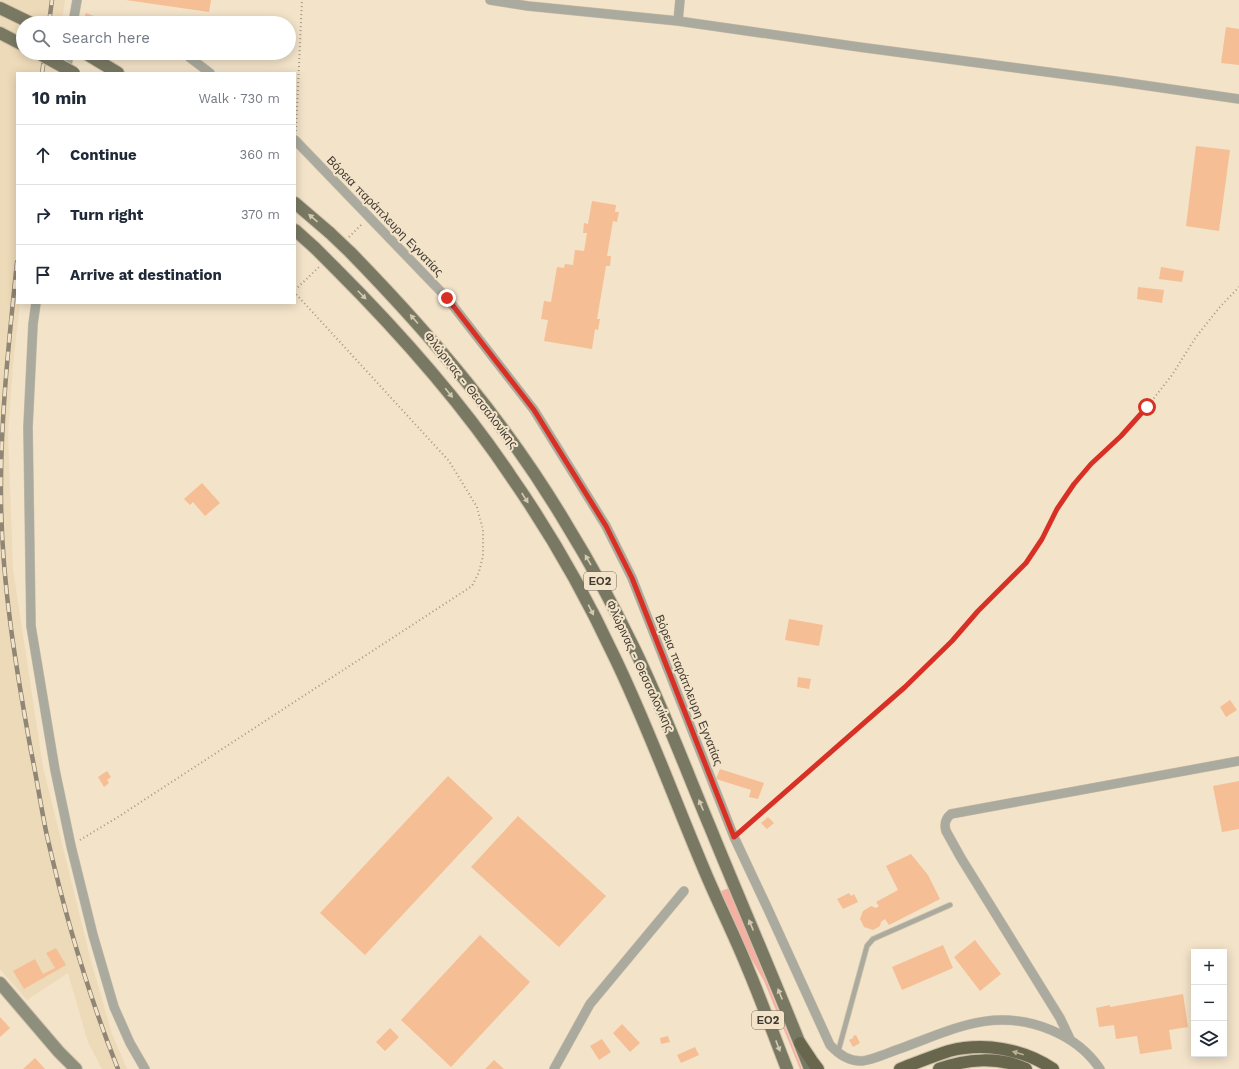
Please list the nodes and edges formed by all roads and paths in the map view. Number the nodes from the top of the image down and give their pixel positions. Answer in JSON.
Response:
{"nodes":[{"id":1,"x":77,"y":0,"type":"edge"},
{"id":2,"x":302,"y":0,"type":"edge"},
{"id":3,"x":490,"y":0,"type":"edge"},
{"id":4,"x":680,"y":0,"type":"edge"},
{"id":5,"x":0,"y":8,"type":"edge"},
{"id":6,"x":17,"y":16,"type":"edge"},
{"id":7,"x":74,"y":16,"type":"edge"},
{"id":8,"x":678,"y":21,"type":"junction"},
{"id":9,"x":0,"y":33,"type":"edge"},
{"id":10,"x":16,"y":41,"type":"edge"},
{"id":11,"x":51,"y":60,"type":"edge"},
{"id":12,"x":68,"y":60,"type":"edge"},
{"id":13,"x":97,"y":60,"type":"edge"},
{"id":14,"x":194,"y":60,"type":"edge"},
{"id":15,"x":66,"y":72,"type":"edge"},
{"id":16,"x":72,"y":72,"type":"edge"},
{"id":17,"x":116,"y":72,"type":"edge"},
{"id":18,"x":209,"y":72,"type":"edge"},
{"id":19,"x":1239,"y":99,"type":"edge"},
{"id":20,"x":296,"y":120,"type":"edge"},
{"id":21,"x":296,"y":141,"type":"edge"},
{"id":22,"x":296,"y":204,"type":"edge"},
{"id":23,"x":296,"y":231,"type":"edge"},
{"id":24,"x":1239,"y":287,"type":"edge"},
{"id":25,"x":296,"y":294,"type":"edge"},
{"id":26,"x":36,"y":304,"type":"edge"},
{"id":27,"x":1239,"y":761,"type":"edge"},
{"id":28,"x":734,"y":837,"type":"junction"},
{"id":29,"x":71,"y":846,"type":"junction"},
{"id":30,"x":684,"y":891,"type":"dead end"},
{"id":31,"x":950,"y":905,"type":"dead end"},
{"id":32,"x":0,"y":984,"type":"edge"},
{"id":33,"x":1070,"y":1039,"type":"junction"},
{"id":34,"x":800,"y":1043,"type":"junction"},
{"id":35,"x":837,"y":1053,"type":"junction"},
{"id":36,"x":76,"y":1069,"type":"edge"},
{"id":37,"x":145,"y":1069,"type":"edge"},
{"id":38,"x":554,"y":1069,"type":"edge"},
{"id":39,"x":787,"y":1069,"type":"edge"},
{"id":40,"x":810,"y":1069,"type":"edge"},
{"id":41,"x":818,"y":1069,"type":"edge"},
{"id":42,"x":900,"y":1069,"type":"edge"},
{"id":43,"x":939,"y":1069,"type":"edge"},
{"id":44,"x":1026,"y":1069,"type":"edge"},
{"id":45,"x":1053,"y":1069,"type":"edge"},
{"id":46,"x":1100,"y":1069,"type":"edge"}],
"edges":[{"from":1,"to":7,"type":"street"},
{"from":2,"to":20,"type":"path"},
{"from":3,"to":8,"type":"street"},
{"from":4,"to":8,"type":"street"},
{"from":5,"to":6,"type":"main road"},
{"from":8,"to":19,"type":"street"},
{"from":9,"to":10,"type":"main road"},
{"from":11,"to":16,"type":"main road","bridge":true},
{"from":12,"to":15,"type":"street"},
{"from":13,"to":17,"type":"main road"},
{"from":14,"to":18,"type":"street"},
{"from":21,"to":28,"type":"street","name":"Βόρεια παράπλευρη Εγνατίας"},
{"from":34,"to":22,"type":"main road","name":"Φλώρινας - Θεσσαλονίκης","number":"ΕΟ2","one_way":true,"bridge":true},
{"from":23,"to":39,"type":"main road","name":"Φλώρινας - Θεσσαλονίκης","number":"ΕΟ2","one_way":true,"bridge":true},
{"from":24,"to":28,"type":"path"},
{"from":25,"to":29,"type":"path"},
{"from":26,"to":29,"type":"street"},
{"from":27,"to":33,"type":"street"},
{"from":28,"to":35,"type":"street","name":"Βόρεια παράπλευρη Εγνατίας"},
{"from":29,"to":37,"type":"street"},
{"from":30,"to":38,"type":"street"},
{"from":31,"to":35,"type":"lane"},
{"from":32,"to":36,"type":"main road"},
{"from":33,"to":35,"type":"street"},
{"from":33,"to":46,"type":"street"},
{"from":34,"to":40,"type":"main road","name":"Φλώρινας - Θεσσαλονίκης","number":"ΕΟ2"},
{"from":34,"to":41,"type":"highway"},
{"from":45,"to":42,"type":"highway","one_way":true},
{"from":43,"to":44,"type":"highway"}]}
